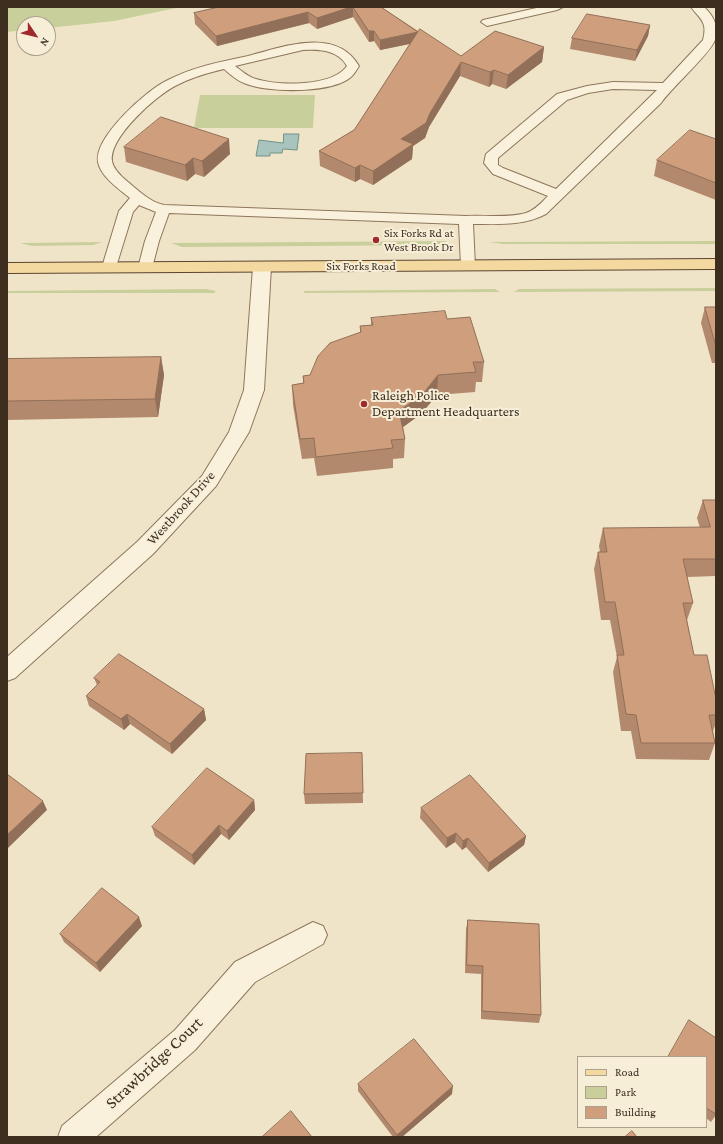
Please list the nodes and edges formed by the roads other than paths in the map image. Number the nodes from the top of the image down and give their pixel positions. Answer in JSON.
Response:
{"nodes":[{"id":1,"x":557,"y":7,"type":"edge"},
{"id":2,"x":697,"y":7,"type":"edge"},
{"id":3,"x":486,"y":22,"type":"dead end"},
{"id":4,"x":227,"y":65,"type":"junction"},
{"id":5,"x":666,"y":87,"type":"junction"},
{"id":6,"x":558,"y":195,"type":"junction"},
{"id":7,"x":138,"y":198,"type":"junction"},
{"id":8,"x":164,"y":210,"type":"junction"},
{"id":9,"x":466,"y":220,"type":"junction"},
{"id":10,"x":716,"y":264,"type":"edge"},
{"id":11,"x":468,"y":266,"type":"junction"},
{"id":12,"x":109,"y":267,"type":"junction"},
{"id":13,"x":262,"y":267,"type":"junction"},
{"id":14,"x":7,"y":268,"type":"edge"},
{"id":15,"x":145,"y":268,"type":"junction"},
{"id":16,"x":7,"y":671,"type":"edge"},
{"id":17,"x":313,"y":935,"type":"dead end"},
{"id":18,"x":73,"y":1137,"type":"edge"}],
"edges":[{"from":1,"to":3,"type":"lane"},
{"from":2,"to":5,"type":"lane"},
{"from":4,"to":4,"type":"lane"},
{"from":4,"to":7,"type":"lane"},
{"from":5,"to":6,"type":"lane"},
{"from":5,"to":6,"type":"lane"},
{"from":6,"to":9,"type":"lane"},
{"from":7,"to":8,"type":"lane"},
{"from":7,"to":12,"type":"lane"},
{"from":8,"to":9,"type":"lane"},
{"from":8,"to":15,"type":"lane"},
{"from":9,"to":11,"type":"lane"},
{"from":10,"to":11,"type":"main road","name":"Six Forks Road"},
{"from":11,"to":13,"type":"main road","name":"Six Forks Road"},
{"from":12,"to":14,"type":"main road","name":"Six Forks Road"},
{"from":12,"to":15,"type":"main road","name":"Six Forks Road"},
{"from":13,"to":15,"type":"main road","name":"Six Forks Road"},
{"from":13,"to":16,"type":"street","name":"Westbrook Drive"},
{"from":17,"to":18,"type":"street","name":"Strawbridge Court"}]}
